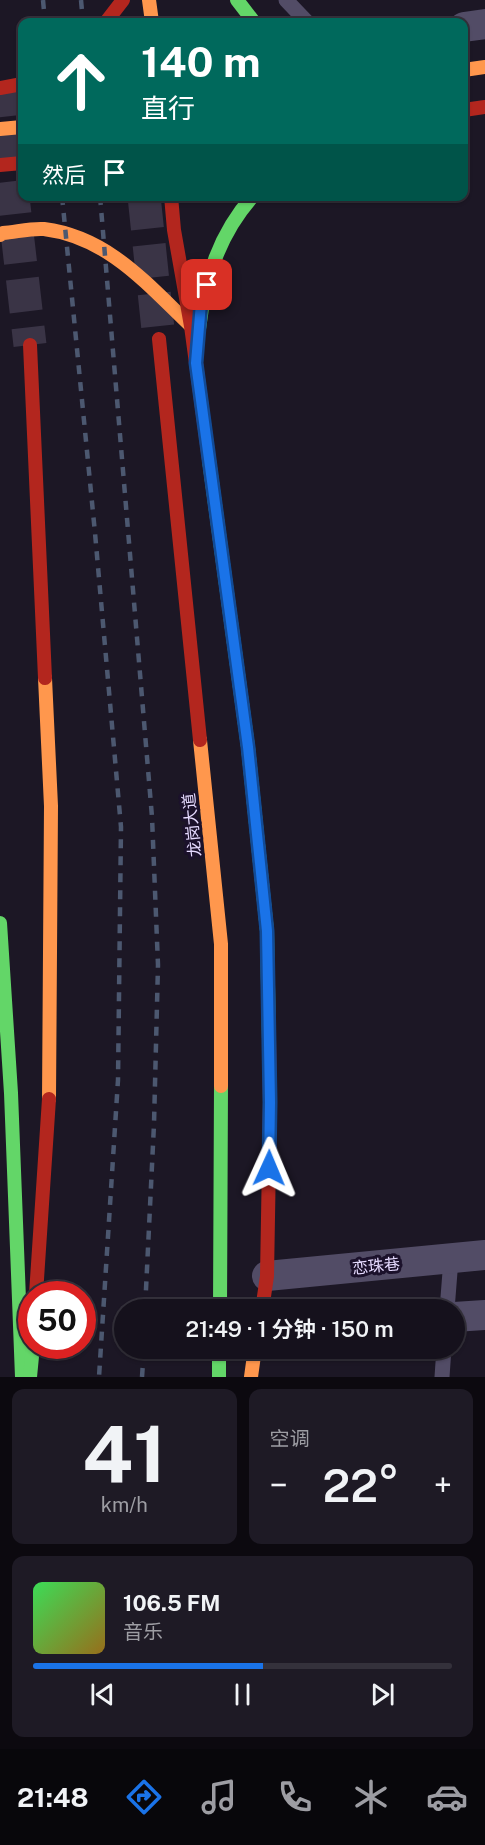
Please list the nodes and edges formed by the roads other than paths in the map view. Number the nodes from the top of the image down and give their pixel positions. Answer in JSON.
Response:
{"nodes":[{"id":1,"x":123,"y":0,"type":"edge"},
{"id":2,"x":149,"y":0,"type":"edge"},
{"id":3,"x":237,"y":0,"type":"edge"},
{"id":4,"x":286,"y":0,"type":"edge"},
{"id":5,"x":109,"y":18,"type":"edge"},
{"id":6,"x":151,"y":18,"type":"edge"},
{"id":7,"x":251,"y":18,"type":"edge"},
{"id":8,"x":303,"y":18,"type":"edge"},
{"id":9,"x":485,"y":24,"type":"edge"},
{"id":10,"x":468,"y":26,"type":"edge"},
{"id":11,"x":485,"y":67,"type":"edge"},
{"id":12,"x":468,"y":69,"type":"edge"},
{"id":13,"x":18,"y":85,"type":"edge"},
{"id":14,"x":0,"y":88,"type":"edge"},
{"id":15,"x":485,"y":107,"type":"edge"},
{"id":16,"x":468,"y":109,"type":"edge"},
{"id":17,"x":18,"y":127,"type":"edge"},
{"id":18,"x":0,"y":129,"type":"edge"},
{"id":19,"x":18,"y":163,"type":"edge"},
{"id":20,"x":0,"y":165,"type":"edge"},
{"id":21,"x":171,"y":201,"type":"edge"},
{"id":22,"x":248,"y":201,"type":"edge"},
{"id":23,"x":0,"y":235,"type":"edge"},
{"id":24,"x":191,"y":326,"type":"junction"},
{"id":25,"x":159,"y":339,"type":"tunnel mouth"},
{"id":26,"x":30,"y":345,"type":"tunnel mouth"},
{"id":27,"x":196,"y":363,"type":"junction"},
{"id":28,"x":0,"y":923,"type":"edge"},
{"id":29,"x":485,"y":1256,"type":"edge"},
{"id":30,"x":451,"y":1259,"type":"junction"},
{"id":31,"x":267,"y":1276,"type":"junction"},
{"id":32,"x":37,"y":1281,"type":"edge"},
{"id":33,"x":220,"y":1299,"type":"edge"},
{"id":34,"x":264,"y":1299,"type":"edge"},
{"id":35,"x":448,"y":1299,"type":"edge"},
{"id":36,"x":485,"y":1315,"type":"edge"},
{"id":37,"x":465,"y":1316,"type":"edge"},
{"id":38,"x":32,"y":1359,"type":"edge"},
{"id":39,"x":219,"y":1359,"type":"edge"},
{"id":40,"x":253,"y":1359,"type":"edge"},
{"id":41,"x":443,"y":1359,"type":"edge"},
{"id":42,"x":22,"y":1377,"type":"edge"},
{"id":43,"x":30,"y":1377,"type":"edge"},
{"id":44,"x":219,"y":1377,"type":"edge"},
{"id":45,"x":251,"y":1377,"type":"edge"},
{"id":46,"x":442,"y":1377,"type":"edge"}],
"edges":[{"from":1,"to":5,"type":"main road"},
{"from":2,"to":6,"type":"main road"},
{"from":3,"to":7,"type":"main road"},
{"from":4,"to":8,"type":"lane"},
{"from":9,"to":10,"type":"street"},
{"from":11,"to":12,"type":"main road"},
{"from":13,"to":14,"type":"main road"},
{"from":15,"to":16,"type":"main road"},
{"from":17,"to":18,"type":"main road"},
{"from":19,"to":20,"type":"main road"},
{"from":21,"to":24,"type":"main road"},
{"from":22,"to":27,"type":"main road"},
{"from":23,"to":24,"type":"main road"},
{"from":24,"to":27,"type":"main road"},
{"from":25,"to":33,"type":"main road","name":"龙岗大道"},
{"from":26,"to":32,"type":"main road"},
{"from":27,"to":31,"type":"main road"},
{"from":28,"to":42,"type":"main road"},
{"from":29,"to":30,"type":"street","name":"恋珠巷"},
{"from":30,"to":31,"type":"street","name":"恋珠巷"},
{"from":30,"to":35,"type":"lane"},
{"from":31,"to":34,"type":"main road"},
{"from":36,"to":37,"type":"street"},
{"from":38,"to":43,"type":"main road"},
{"from":39,"to":44,"type":"main road"},
{"from":40,"to":45,"type":"main road"},
{"from":41,"to":46,"type":"lane"}]}
